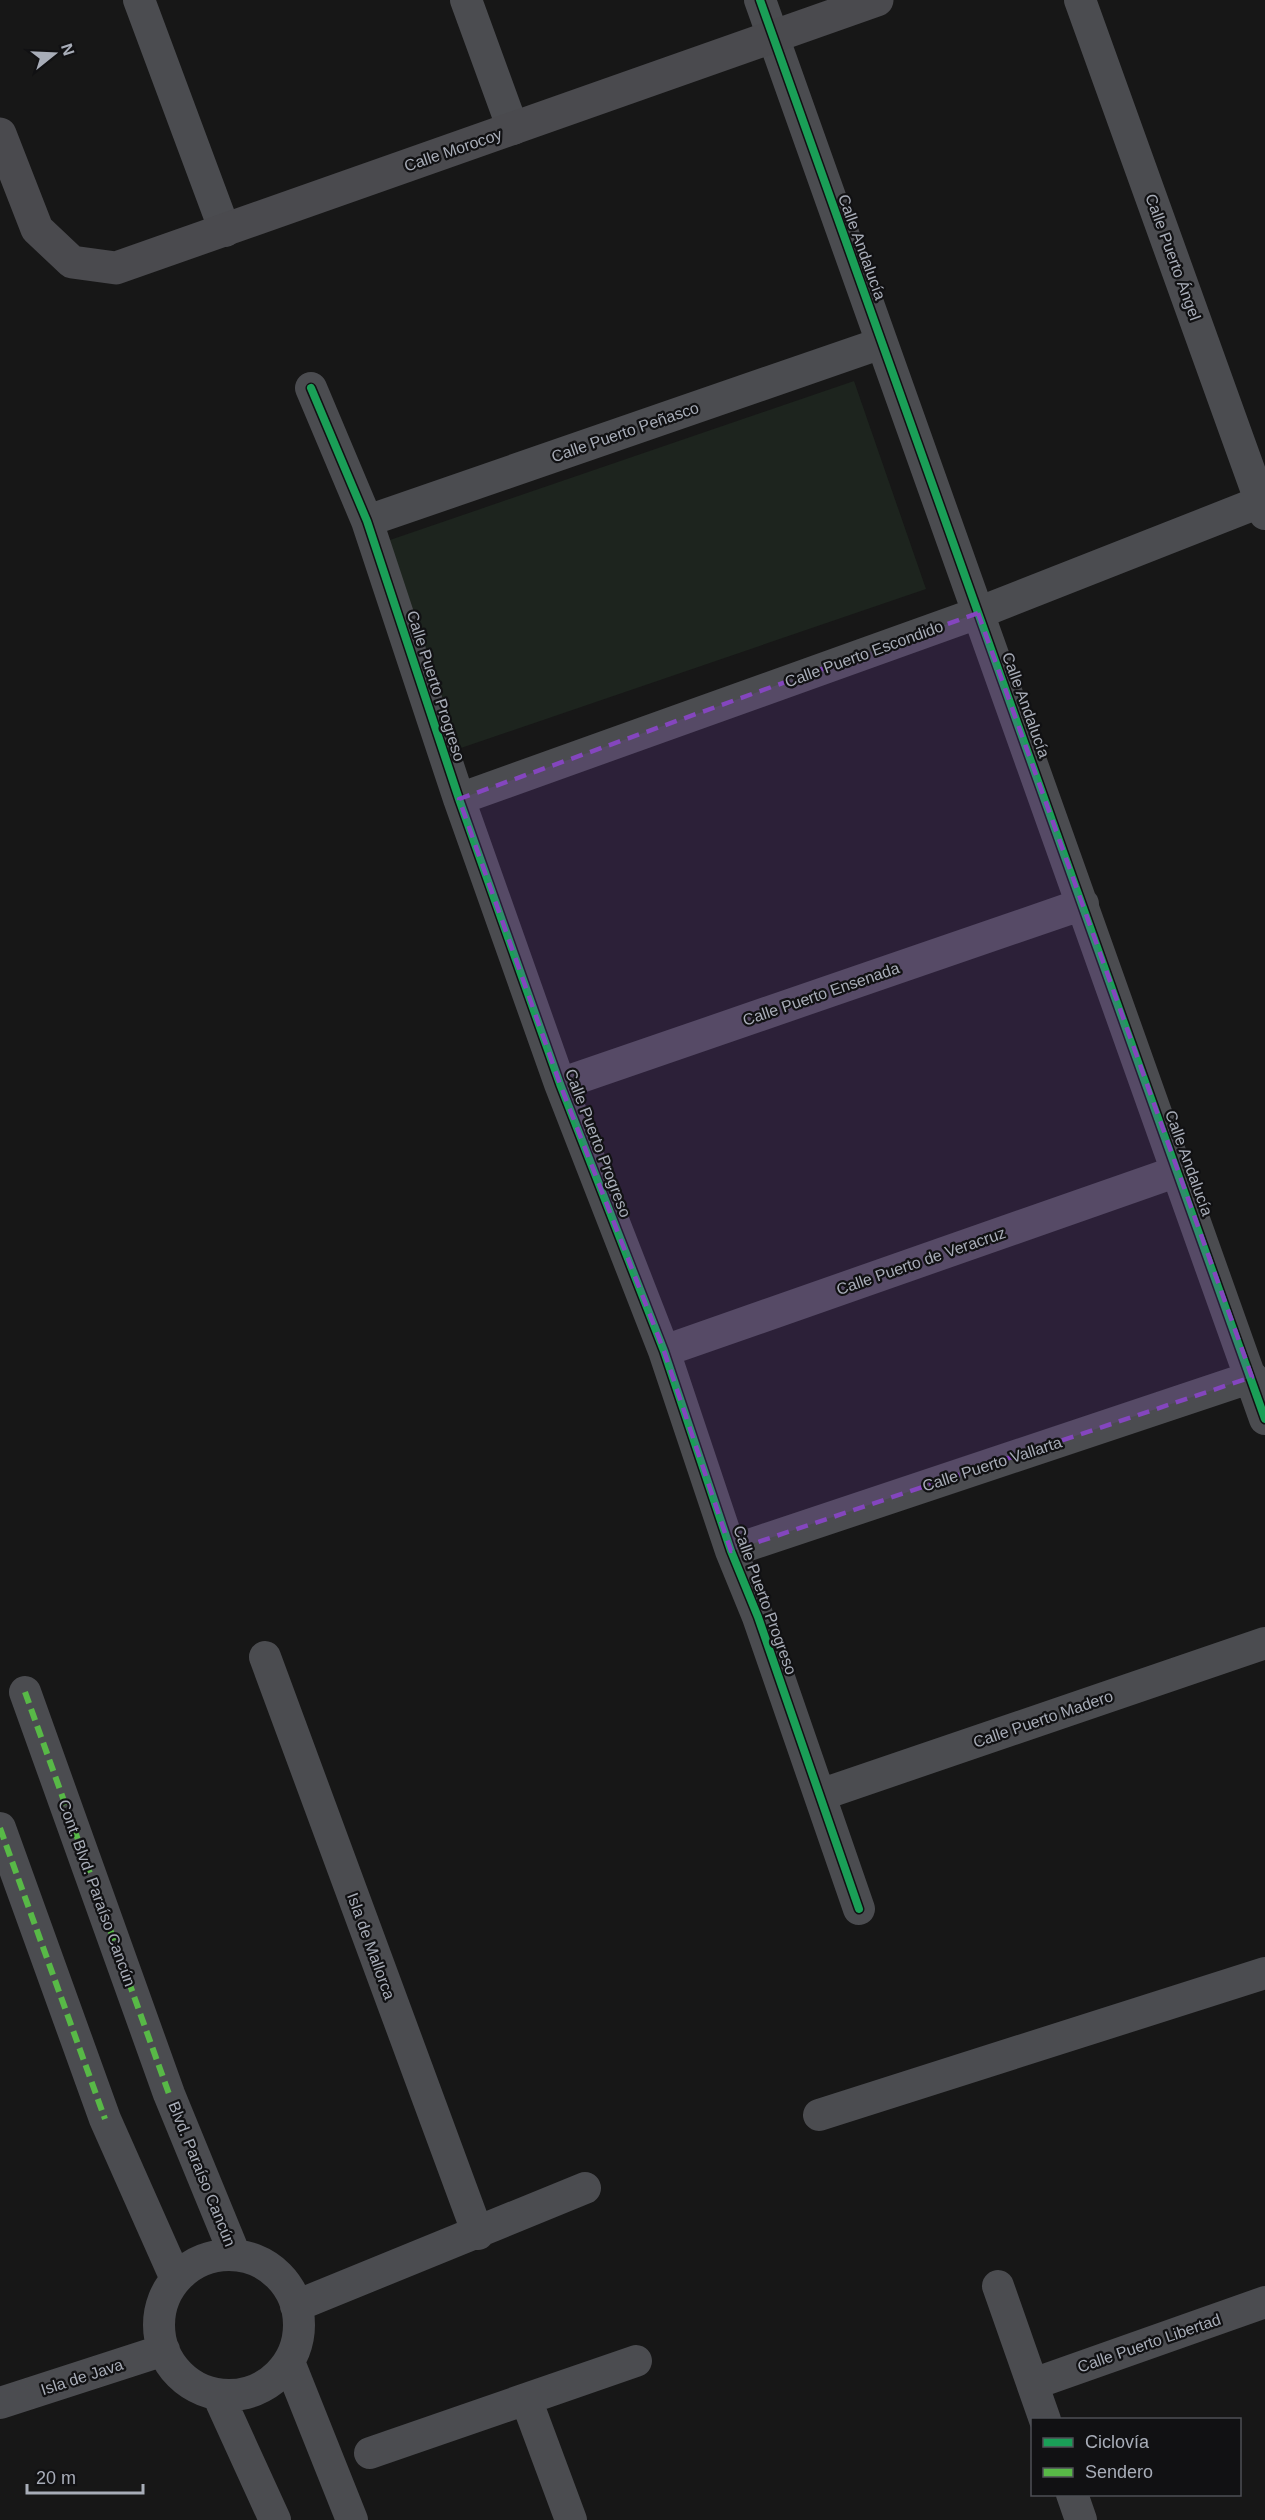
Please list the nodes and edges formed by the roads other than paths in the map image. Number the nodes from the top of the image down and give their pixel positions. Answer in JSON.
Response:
{"nodes":[{"id":1,"x":139,"y":0,"type":"edge"},
{"id":2,"x":466,"y":0,"type":"edge"},
{"id":3,"x":760,"y":0,"type":"edge"},
{"id":4,"x":877,"y":0,"type":"edge"},
{"id":5,"x":1080,"y":0,"type":"edge"},
{"id":6,"x":773,"y":37,"type":"junction"},
{"id":7,"x":513,"y":129,"type":"junction"},
{"id":8,"x":0,"y":134,"type":"edge"},
{"id":9,"x":225,"y":231,"type":"junction"},
{"id":10,"x":882,"y":344,"type":"junction"},
{"id":11,"x":310,"y":388,"type":"dead end"},
{"id":12,"x":1264,"y":505,"type":"edge"},
{"id":13,"x":367,"y":521,"type":"junction"},
{"id":14,"x":978,"y":613,"type":"junction"},
{"id":15,"x":459,"y":799,"type":"junction"},
{"id":16,"x":1083,"y":904,"type":"junction"},
{"id":17,"x":560,"y":1084,"type":"junction"},
{"id":18,"x":1178,"y":1171,"type":"junction"},
{"id":19,"x":664,"y":1351,"type":"junction"},
{"id":20,"x":1252,"y":1377,"type":"junction"},
{"id":21,"x":1265,"y":1419,"type":"edge"},
{"id":22,"x":732,"y":1551,"type":"junction"},
{"id":23,"x":1265,"y":1643,"type":"edge"},
{"id":24,"x":265,"y":1657,"type":"dead end"},
{"id":25,"x":25,"y":1692,"type":"dead end"},
{"id":26,"x":820,"y":1796,"type":"junction"},
{"id":27,"x":0,"y":1828,"type":"edge"},
{"id":28,"x":859,"y":1909,"type":"dead end"},
{"id":29,"x":1265,"y":1972,"type":"edge"},
{"id":30,"x":169,"y":2094,"type":"joint"},
{"id":31,"x":819,"y":2115,"type":"dead end"},
{"id":32,"x":585,"y":2188,"type":"dead end"},
{"id":33,"x":478,"y":2234,"type":"junction"},
{"id":34,"x":235,"y":2255,"type":"junction"},
{"id":35,"x":176,"y":2279,"type":"junction"},
{"id":36,"x":998,"y":2286,"type":"dead end"},
{"id":37,"x":1265,"y":2302,"type":"edge"},
{"id":38,"x":296,"y":2306,"type":"junction"},
{"id":39,"x":164,"y":2350,"type":"junction"},
{"id":40,"x":636,"y":2361,"type":"dead end"},
{"id":41,"x":289,"y":2362,"type":"junction"},
{"id":42,"x":1033,"y":2384,"type":"junction"},
{"id":43,"x":218,"y":2395,"type":"junction"},
{"id":44,"x":526,"y":2399,"type":"junction"},
{"id":45,"x":0,"y":2403,"type":"edge"},
{"id":46,"x":1044,"y":2418,"type":"edge"},
{"id":47,"x":370,"y":2453,"type":"dead end"},
{"id":48,"x":1073,"y":2496,"type":"edge"},
{"id":49,"x":275,"y":2520,"type":"edge"},
{"id":50,"x":352,"y":2520,"type":"edge"},
{"id":51,"x":571,"y":2520,"type":"edge"},
{"id":52,"x":1081,"y":2520,"type":"edge"}],
"edges":[{"from":1,"to":9,"type":"street"},
{"from":2,"to":7,"type":"street"},
{"from":3,"to":6,"type":"street","name":"Calle Andalucía"},
{"from":4,"to":6,"type":"main road","name":"Calle Morocoy"},
{"from":5,"to":12,"type":"street","name":"Calle Puerto Ángel"},
{"from":6,"to":7,"type":"main road","name":"Calle Morocoy"},
{"from":6,"to":10,"type":"street","name":"Calle Andalucía"},
{"from":7,"to":9,"type":"main road","name":"Calle Morocoy"},
{"from":8,"to":9,"type":"main road","name":"Calle Morocoy"},
{"from":10,"to":13,"type":"street","name":"Calle Puerto Peñasco"},
{"from":10,"to":14,"type":"street","name":"Calle Andalucía"},
{"from":11,"to":13,"type":"street","name":"Calle Puerto Progreso"},
{"from":12,"to":14,"type":"street","name":"Calle Puerto Escondido"},
{"from":13,"to":15,"type":"street","name":"Calle Puerto Progreso"},
{"from":14,"to":15,"type":"street","name":"Calle Puerto Escondido"},
{"from":14,"to":16,"type":"street","name":"Calle Andalucía"},
{"from":15,"to":17,"type":"street","name":"Calle Puerto Progreso"},
{"from":16,"to":17,"type":"street","name":"Calle Puerto Ensenada"},
{"from":16,"to":18,"type":"street","name":"Calle Andalucía"},
{"from":17,"to":19,"type":"street","name":"Calle Puerto Progreso"},
{"from":18,"to":19,"type":"street","name":"Calle Puerto de Veracruz"},
{"from":18,"to":20,"type":"street","name":"Calle Andalucía"},
{"from":19,"to":22,"type":"street","name":"Calle Puerto Progreso"},
{"from":20,"to":21,"type":"street","name":"Calle Andalucía"},
{"from":20,"to":22,"type":"street","name":"Calle Puerto Vallarta"},
{"from":22,"to":26,"type":"street","name":"Calle Puerto Progreso"},
{"from":23,"to":26,"type":"street","name":"Calle Puerto Madero"},
{"from":24,"to":33,"type":"street","name":"Isla de Mallorca"},
{"from":25,"to":30,"type":"street","name":"Cont. Blvd. Paraíso Cancún"},
{"from":26,"to":28,"type":"street","name":"Calle Puerto Progreso"},
{"from":27,"to":35,"type":"street"},
{"from":29,"to":31,"type":"street"},
{"from":30,"to":34,"type":"street","name":"Blvd. Paraíso Cancún"},
{"from":32,"to":33,"type":"street"},
{"from":33,"to":38,"type":"street"},
{"from":34,"to":35,"type":"street"},
{"from":34,"to":38,"type":"street"},
{"from":35,"to":39,"type":"street"},
{"from":36,"to":42,"type":"street"},
{"from":37,"to":42,"type":"street","name":"Calle Puerto Libertad"},
{"from":38,"to":41,"type":"street"},
{"from":39,"to":43,"type":"street"},
{"from":39,"to":45,"type":"street","name":"Isla de Java"},
{"from":40,"to":44,"type":"street"},
{"from":41,"to":43,"type":"street"},
{"from":41,"to":50,"type":"street"},
{"from":42,"to":46,"type":"street"},
{"from":43,"to":49,"type":"street"},
{"from":44,"to":47,"type":"street"},
{"from":44,"to":51,"type":"street"},
{"from":48,"to":52,"type":"street"}]}
